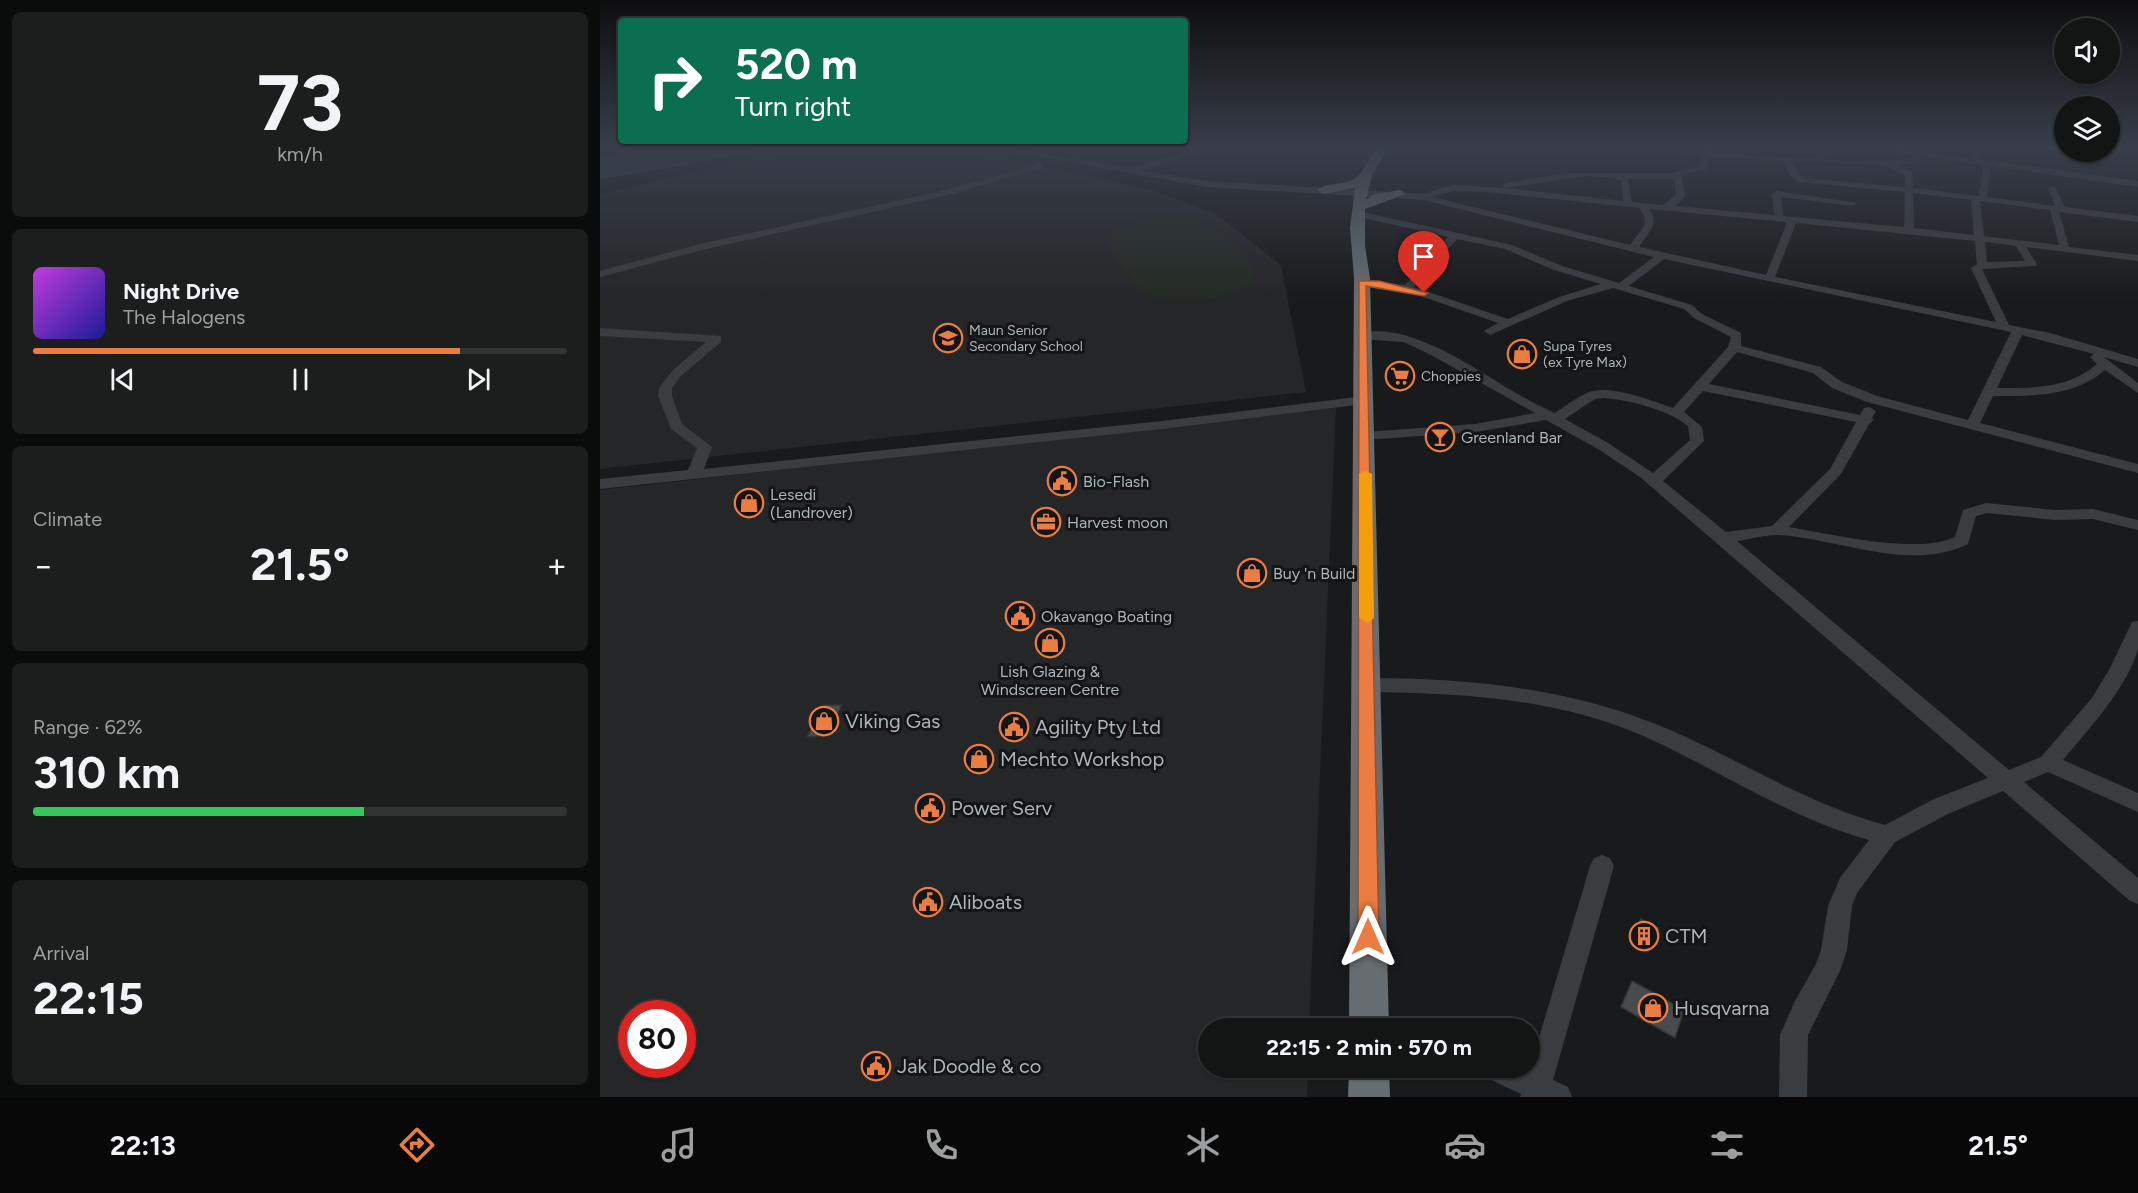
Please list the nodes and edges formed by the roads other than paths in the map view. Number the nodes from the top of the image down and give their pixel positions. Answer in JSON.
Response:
{"nodes":[{"id":1,"x":924,"y":198,"type":"edge"},
{"id":2,"x":1351,"y":198,"type":"edge"},
{"id":3,"x":1365,"y":198,"type":"edge"},
{"id":4,"x":1377,"y":198,"type":"edge"},
{"id":5,"x":1428,"y":198,"type":"edge"},
{"id":6,"x":1573,"y":198,"type":"edge"},
{"id":7,"x":1627,"y":198,"type":"edge"},
{"id":8,"x":1679,"y":198,"type":"edge"},
{"id":9,"x":1776,"y":198,"type":"edge"},
{"id":10,"x":1812,"y":198,"type":"edge"},
{"id":11,"x":1854,"y":198,"type":"edge"},
{"id":12,"x":1911,"y":198,"type":"edge"},
{"id":13,"x":1973,"y":198,"type":"edge"},
{"id":14,"x":2055,"y":198,"type":"edge"},
{"id":15,"x":1979,"y":199,"type":"junction"},
{"id":16,"x":1853,"y":203,"type":"junction"},
{"id":17,"x":1628,"y":204,"type":"junction"},
{"id":18,"x":1364,"y":205,"type":"junction"},
{"id":19,"x":1641,"y":205,"type":"junction"},
{"id":20,"x":1662,"y":208,"type":"junction"},
{"id":21,"x":2058,"y":209,"type":"junction"},
{"id":22,"x":1779,"y":220,"type":"junction"},
{"id":23,"x":1791,"y":221,"type":"junction"},
{"id":24,"x":2137,"y":221,"type":"edge"},
{"id":25,"x":1844,"y":224,"type":"junction"},
{"id":26,"x":1909,"y":230,"type":"junction"},
{"id":27,"x":1456,"y":234,"type":"junction"},
{"id":28,"x":1979,"y":238,"type":"junction"},
{"id":29,"x":2020,"y":245,"type":"junction"},
{"id":30,"x":1632,"y":249,"type":"junction"},
{"id":31,"x":2066,"y":250,"type":"junction"},
{"id":32,"x":1661,"y":256,"type":"junction"},
{"id":33,"x":2138,"y":258,"type":"edge"},
{"id":34,"x":1982,"y":265,"type":"junction"},
{"id":35,"x":600,"y":274,"type":"edge"},
{"id":36,"x":1769,"y":280,"type":"junction"},
{"id":37,"x":1362,"y":281,"type":"junction"},
{"id":38,"x":1618,"y":285,"type":"junction"},
{"id":39,"x":1407,"y":289,"type":"junction"},
{"id":40,"x":1508,"y":323,"type":"junction"},
{"id":41,"x":2012,"y":329,"type":"junction"},
{"id":42,"x":1490,"y":331,"type":"dead end"},
{"id":43,"x":600,"y":332,"type":"edge"},
{"id":44,"x":1364,"y":336,"type":"junction"},
{"id":45,"x":2084,"y":347,"type":"junction"},
{"id":46,"x":1734,"y":348,"type":"junction"},
{"id":47,"x":2138,"y":363,"type":"edge"},
{"id":48,"x":2104,"y":364,"type":"junction"},
{"id":49,"x":1700,"y":386,"type":"junction"},
{"id":50,"x":2138,"y":389,"type":"edge"},
{"id":51,"x":1987,"y":392,"type":"junction"},
{"id":52,"x":1872,"y":399,"type":"junction"},
{"id":53,"x":1365,"y":400,"type":"junction"},
{"id":54,"x":1676,"y":413,"type":"junction"},
{"id":55,"x":1552,"y":417,"type":"junction"},
{"id":56,"x":1867,"y":420,"type":"junction"},
{"id":57,"x":1972,"y":426,"type":"junction"},
{"id":58,"x":1365,"y":436,"type":"junction"},
{"id":59,"x":2138,"y":469,"type":"edge"},
{"id":60,"x":694,"y":475,"type":"junction"},
{"id":61,"x":1654,"y":481,"type":"junction"},
{"id":62,"x":600,"y":484,"type":"edge"},
{"id":63,"x":2138,"y":525,"type":"edge"},
{"id":64,"x":1777,"y":530,"type":"junction"},
{"id":65,"x":1723,"y":538,"type":"junction"},
{"id":66,"x":2138,"y":627,"type":"edge"},
{"id":67,"x":1367,"y":685,"type":"junction"},
{"id":68,"x":2048,"y":763,"type":"junction"},
{"id":69,"x":2006,"y":781,"type":"junction"},
{"id":70,"x":2138,"y":803,"type":"edge"},
{"id":71,"x":1887,"y":835,"type":"junction"},
{"id":72,"x":1602,"y":866,"type":"dead end"},
{"id":73,"x":2138,"y":893,"type":"edge"},
{"id":74,"x":1369,"y":1018,"type":"edge"},
{"id":75,"x":1369,"y":1078,"type":"edge"},
{"id":76,"x":1515,"y":1078,"type":"edge"},
{"id":77,"x":1543,"y":1094,"type":"edge"},
{"id":78,"x":1369,"y":1097,"type":"edge"},
{"id":79,"x":1793,"y":1097,"type":"edge"}],
"edges":[{"from":1,"to":35,"type":"street"},
{"from":2,"to":18,"type":"highway"},
{"from":3,"to":18,"type":"highway"},
{"from":4,"to":18,"type":"highway"},
{"from":5,"to":30,"type":"street"},
{"from":6,"to":17,"type":"street"},
{"from":7,"to":17,"type":"street"},
{"from":8,"to":20,"type":"street"},
{"from":9,"to":22,"type":"street"},
{"from":10,"to":16,"type":"street"},
{"from":11,"to":16,"type":"street"},
{"from":12,"to":26,"type":"street"},
{"from":13,"to":15,"type":"street"},
{"from":14,"to":21,"type":"street"},
{"from":15,"to":21,"type":"street"},
{"from":15,"to":28,"type":"street"},
{"from":16,"to":25,"type":"street"},
{"from":17,"to":19,"type":"street"},
{"from":18,"to":27,"type":"street"},
{"from":18,"to":37,"type":"highway"},
{"from":18,"to":37,"type":"highway"},
{"from":19,"to":20,"type":"street"},
{"from":19,"to":30,"type":"street"},
{"from":20,"to":22,"type":"street"},
{"from":21,"to":24,"type":"street"},
{"from":21,"to":31,"type":"street"},
{"from":22,"to":23,"type":"street"},
{"from":23,"to":25,"type":"street"},
{"from":23,"to":36,"type":"street"},
{"from":25,"to":26,"type":"street"},
{"from":26,"to":28,"type":"street"},
{"from":27,"to":38,"type":"street"},
{"from":27,"to":39,"type":"street"},
{"from":28,"to":29,"type":"street"},
{"from":28,"to":34,"type":"street"},
{"from":29,"to":31,"type":"street"},
{"from":29,"to":34,"type":"street"},
{"from":30,"to":32,"type":"street"},
{"from":31,"to":33,"type":"street"},
{"from":32,"to":36,"type":"street"},
{"from":32,"to":38,"type":"street"},
{"from":34,"to":41,"type":"street"},
{"from":36,"to":41,"type":"street"},
{"from":37,"to":39,"type":"street"},
{"from":37,"to":44,"type":"highway"},
{"from":38,"to":40,"type":"street"},
{"from":38,"to":46,"type":"street"},
{"from":39,"to":40,"type":"street"},
{"from":40,"to":42,"type":"street"},
{"from":41,"to":45,"type":"street"},
{"from":41,"to":51,"type":"street"},
{"from":43,"to":60,"type":"street"},
{"from":44,"to":53,"type":"highway"},
{"from":44,"to":55,"type":"street"},
{"from":45,"to":47,"type":"street"},
{"from":45,"to":48,"type":"street"},
{"from":46,"to":49,"type":"street"},
{"from":46,"to":52,"type":"street"},
{"from":48,"to":50,"type":"street"},
{"from":48,"to":51,"type":"street"},
{"from":49,"to":54,"type":"street"},
{"from":49,"to":56,"type":"street"},
{"from":51,"to":57,"type":"street"},
{"from":52,"to":56,"type":"street"},
{"from":52,"to":57,"type":"street"},
{"from":53,"to":58,"type":"highway"},
{"from":53,"to":60,"type":"street"},
{"from":54,"to":55,"type":"street"},
{"from":54,"to":61,"type":"street"},
{"from":55,"to":58,"type":"street"},
{"from":55,"to":61,"type":"street"},
{"from":56,"to":64,"type":"street"},
{"from":57,"to":59,"type":"street"},
{"from":58,"to":67,"type":"highway"},
{"from":60,"to":62,"type":"street"},
{"from":61,"to":65,"type":"street"},
{"from":63,"to":64,"type":"street"},
{"from":64,"to":65,"type":"street"},
{"from":65,"to":69,"type":"street"},
{"from":66,"to":68,"type":"street"},
{"from":67,"to":71,"type":"street"},
{"from":67,"to":74,"type":"highway"},
{"from":68,"to":69,"type":"street"},
{"from":68,"to":70,"type":"street"},
{"from":69,"to":71,"type":"street"},
{"from":69,"to":73,"type":"street"},
{"from":71,"to":79,"type":"street"},
{"from":72,"to":77,"type":"street"},
{"from":75,"to":78,"type":"highway"},
{"from":76,"to":77,"type":"street"}]}
